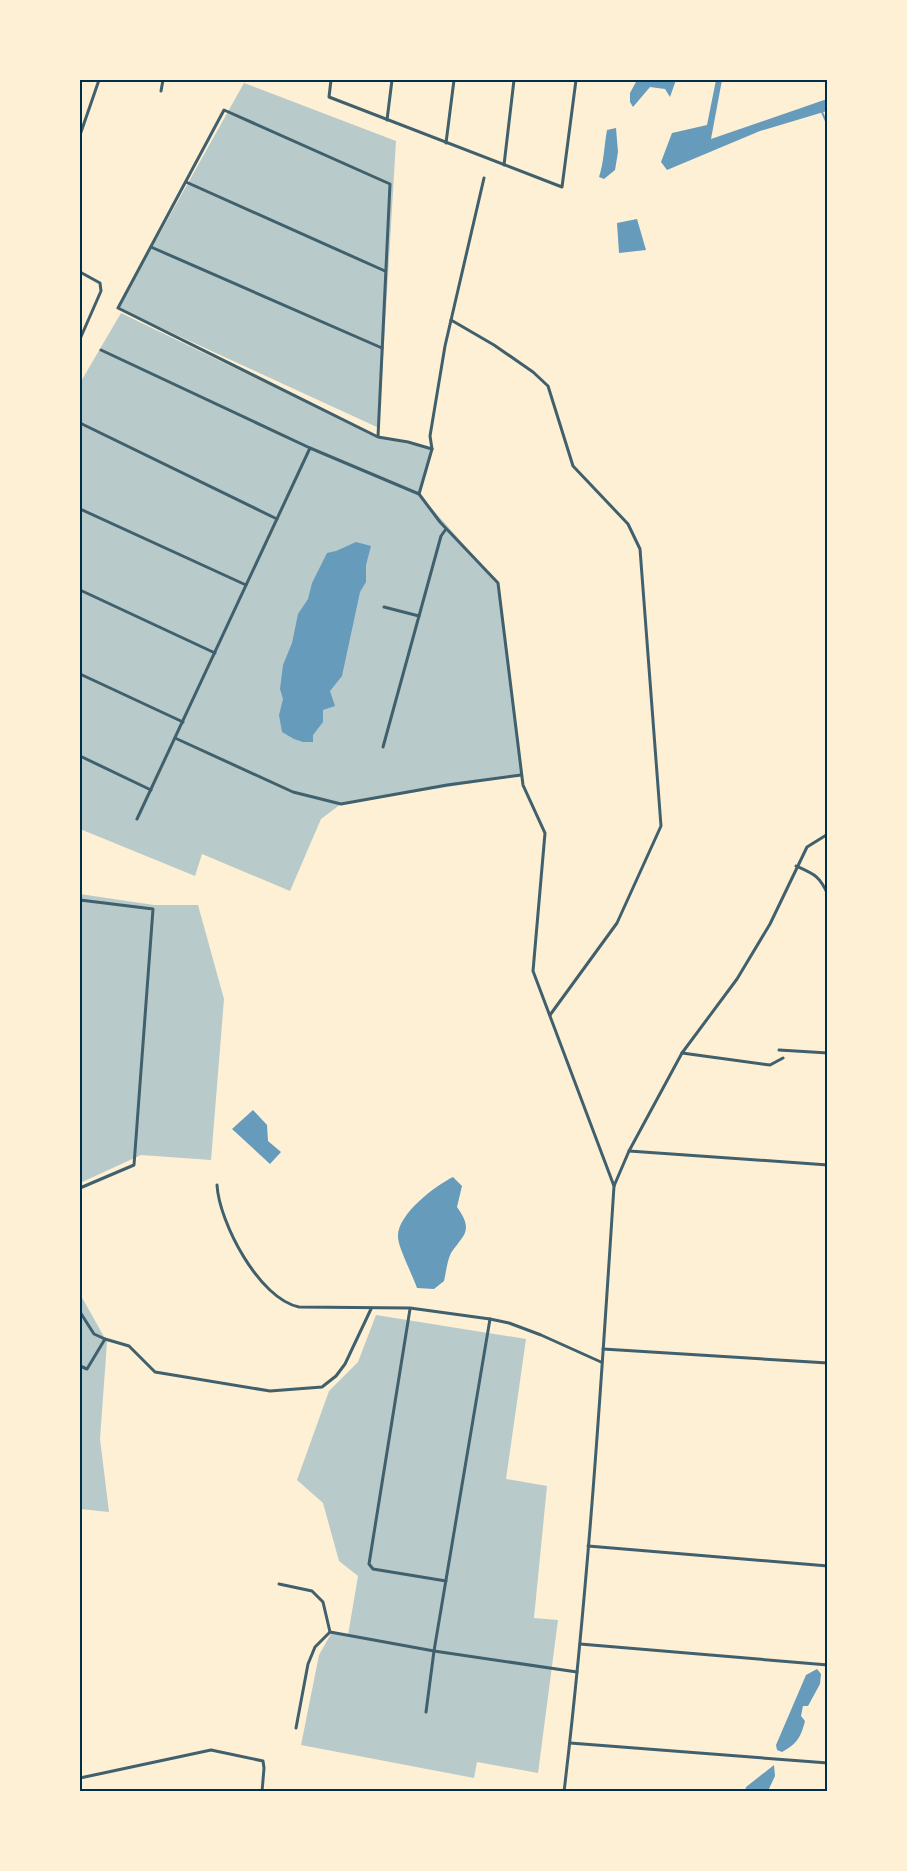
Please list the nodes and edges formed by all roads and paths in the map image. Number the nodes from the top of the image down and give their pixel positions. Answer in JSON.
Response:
{"nodes":[{"id":1,"x":99,"y":80,"type":"edge"},
{"id":2,"x":163,"y":80,"type":"edge"},
{"id":3,"x":331,"y":80,"type":"edge"},
{"id":4,"x":392,"y":80,"type":"edge"},
{"id":5,"x":454,"y":80,"type":"edge"},
{"id":6,"x":514,"y":80,"type":"edge"},
{"id":7,"x":576,"y":80,"type":"edge"},
{"id":8,"x":161,"y":91,"type":"dead end"},
{"id":9,"x":387,"y":120,"type":"junction"},
{"id":10,"x":80,"y":135,"type":"edge"},
{"id":11,"x":446,"y":142,"type":"junction"},
{"id":12,"x":504,"y":165,"type":"junction"},
{"id":13,"x":484,"y":178,"type":"dead end"},
{"id":14,"x":186,"y":182,"type":"junction"},
{"id":15,"x":151,"y":247,"type":"junction"},
{"id":16,"x":385,"y":271,"type":"junction"},
{"id":17,"x":80,"y":272,"type":"edge"},
{"id":18,"x":451,"y":320,"type":"junction"},
{"id":19,"x":80,"y":339,"type":"edge"},
{"id":20,"x":382,"y":348,"type":"junction"},
{"id":21,"x":101,"y":350,"type":"dead end"},
{"id":22,"x":80,"y":423,"type":"edge"},
{"id":23,"x":378,"y":437,"type":"junction"},
{"id":24,"x":310,"y":448,"type":"junction"},
{"id":25,"x":432,"y":449,"type":"junction"},
{"id":26,"x":419,"y":494,"type":"junction"},
{"id":27,"x":80,"y":509,"type":"edge"},
{"id":28,"x":277,"y":519,"type":"junction"},
{"id":29,"x":446,"y":529,"type":"junction"},
{"id":30,"x":246,"y":585,"type":"junction"},
{"id":31,"x":80,"y":590,"type":"edge"},
{"id":32,"x":384,"y":607,"type":"dead end"},
{"id":33,"x":418,"y":616,"type":"junction"},
{"id":34,"x":215,"y":653,"type":"junction"},
{"id":35,"x":80,"y":674,"type":"edge"},
{"id":36,"x":183,"y":722,"type":"junction"},
{"id":37,"x":176,"y":738,"type":"junction"},
{"id":38,"x":383,"y":747,"type":"dead end"},
{"id":39,"x":80,"y":756,"type":"edge"},
{"id":40,"x":522,"y":775,"type":"junction"},
{"id":41,"x":151,"y":790,"type":"junction"},
{"id":42,"x":137,"y":819,"type":"dead end"},
{"id":43,"x":828,"y":834,"type":"edge"},
{"id":44,"x":796,"y":866,"type":"junction"},
{"id":45,"x":828,"y":895,"type":"edge"},
{"id":46,"x":80,"y":900,"type":"edge"},
{"id":47,"x":550,"y":1015,"type":"junction"},
{"id":48,"x":779,"y":1050,"type":"dead end"},
{"id":49,"x":682,"y":1053,"type":"junction"},
{"id":50,"x":828,"y":1053,"type":"edge"},
{"id":51,"x":783,"y":1058,"type":"dead end"},
{"id":52,"x":629,"y":1151,"type":"junction"},
{"id":53,"x":828,"y":1165,"type":"edge"},
{"id":54,"x":217,"y":1185,"type":"dead end"},
{"id":55,"x":614,"y":1186,"type":"junction"},
{"id":56,"x":80,"y":1188,"type":"edge"},
{"id":57,"x":828,"y":1250,"type":"edge"},
{"id":58,"x":828,"y":1257,"type":"edge"},
{"id":59,"x":410,"y":1308,"type":"junction"},
{"id":60,"x":371,"y":1309,"type":"junction"},
{"id":61,"x":80,"y":1312,"type":"edge"},
{"id":62,"x":490,"y":1319,"type":"junction"},
{"id":63,"x":105,"y":1339,"type":"junction"},
{"id":64,"x":603,"y":1348,"type":"junction"},
{"id":65,"x":602,"y":1363,"type":"junction"},
{"id":66,"x":828,"y":1363,"type":"edge"},
{"id":67,"x":80,"y":1366,"type":"edge"},
{"id":68,"x":588,"y":1546,"type":"junction"},
{"id":69,"x":828,"y":1566,"type":"edge"},
{"id":70,"x":446,"y":1581,"type":"junction"},
{"id":71,"x":279,"y":1584,"type":"dead end"},
{"id":72,"x":330,"y":1632,"type":"junction"},
{"id":73,"x":580,"y":1644,"type":"junction"},
{"id":74,"x":434,"y":1651,"type":"junction"},
{"id":75,"x":828,"y":1665,"type":"edge"},
{"id":76,"x":578,"y":1672,"type":"junction"},
{"id":77,"x":426,"y":1712,"type":"dead end"},
{"id":78,"x":296,"y":1728,"type":"dead end"},
{"id":79,"x":570,"y":1743,"type":"junction"},
{"id":80,"x":828,"y":1763,"type":"edge"},
{"id":81,"x":80,"y":1778,"type":"edge"},
{"id":82,"x":262,"y":1791,"type":"edge"},
{"id":83,"x":564,"y":1791,"type":"edge"}],
"edges":[{"from":1,"to":10,"type":"street"},
{"from":2,"to":8,"type":"street"},
{"from":3,"to":9,"type":"street"},
{"from":4,"to":9,"type":"street"},
{"from":5,"to":11,"type":"street"},
{"from":6,"to":12,"type":"street"},
{"from":7,"to":12,"type":"street"},
{"from":9,"to":11,"type":"street"},
{"from":11,"to":12,"type":"street"},
{"from":13,"to":18,"type":"street"},
{"from":14,"to":15,"type":"street"},
{"from":14,"to":16,"type":"street"},
{"from":14,"to":16,"type":"street"},
{"from":15,"to":20,"type":"street"},
{"from":15,"to":23,"type":"street"},
{"from":16,"to":20,"type":"street"},
{"from":17,"to":19,"type":"street"},
{"from":18,"to":25,"type":"street"},
{"from":18,"to":47,"type":"street"},
{"from":20,"to":23,"type":"street"},
{"from":21,"to":24,"type":"street"},
{"from":22,"to":28,"type":"street"},
{"from":23,"to":25,"type":"street"},
{"from":24,"to":26,"type":"street"},
{"from":24,"to":28,"type":"street"},
{"from":25,"to":26,"type":"street"},
{"from":26,"to":29,"type":"street"},
{"from":27,"to":30,"type":"street"},
{"from":28,"to":30,"type":"street"},
{"from":29,"to":33,"type":"street"},
{"from":29,"to":40,"type":"street"},
{"from":30,"to":34,"type":"street"},
{"from":31,"to":34,"type":"street"},
{"from":32,"to":33,"type":"street"},
{"from":33,"to":38,"type":"street"},
{"from":34,"to":36,"type":"street"},
{"from":35,"to":36,"type":"street"},
{"from":36,"to":37,"type":"street"},
{"from":37,"to":40,"type":"street"},
{"from":37,"to":41,"type":"street"},
{"from":39,"to":41,"type":"street"},
{"from":40,"to":47,"type":"street"},
{"from":41,"to":42,"type":"street"},
{"from":43,"to":44,"type":"street"},
{"from":44,"to":45,"type":"street"},
{"from":44,"to":49,"type":"street"},
{"from":46,"to":56,"type":"street"},
{"from":47,"to":55,"type":"street"},
{"from":48,"to":50,"type":"street"},
{"from":49,"to":51,"type":"street"},
{"from":49,"to":52,"type":"street"},
{"from":52,"to":53,"type":"street"},
{"from":52,"to":55,"type":"street"},
{"from":54,"to":60,"type":"street"},
{"from":55,"to":64,"type":"street"},
{"from":57,"to":58,"type":"street"},
{"from":59,"to":60,"type":"street"},
{"from":59,"to":62,"type":"street"},
{"from":59,"to":70,"type":"street"},
{"from":60,"to":63,"type":"street"},
{"from":61,"to":63,"type":"street"},
{"from":62,"to":65,"type":"street"},
{"from":62,"to":70,"type":"street"},
{"from":63,"to":67,"type":"street"},
{"from":64,"to":65,"type":"street"},
{"from":64,"to":66,"type":"street"},
{"from":65,"to":68,"type":"street"},
{"from":68,"to":69,"type":"street"},
{"from":68,"to":73,"type":"street"},
{"from":70,"to":74,"type":"street"},
{"from":71,"to":72,"type":"street"},
{"from":72,"to":74,"type":"street"},
{"from":72,"to":78,"type":"street"},
{"from":73,"to":75,"type":"street"},
{"from":73,"to":76,"type":"street"},
{"from":74,"to":76,"type":"street"},
{"from":74,"to":77,"type":"street"},
{"from":76,"to":79,"type":"street"},
{"from":79,"to":80,"type":"street"},
{"from":79,"to":83,"type":"street"},
{"from":81,"to":82,"type":"street"}]}
